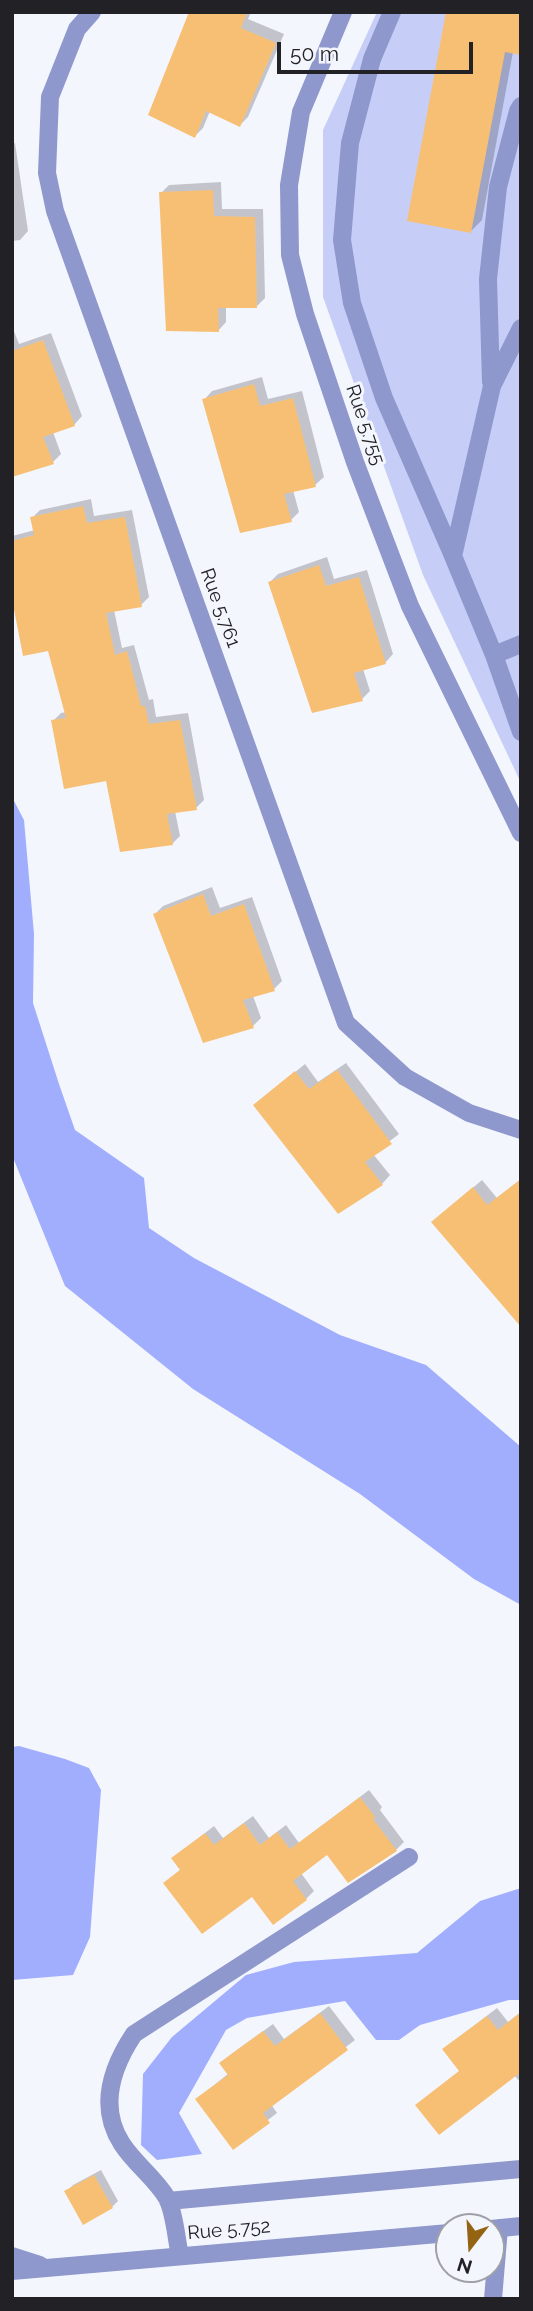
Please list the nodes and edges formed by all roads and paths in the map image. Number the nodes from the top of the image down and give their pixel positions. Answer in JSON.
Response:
{"nodes":[{"id":1,"x":92,"y":12,"type":"edge"},
{"id":2,"x":343,"y":12,"type":"edge"},
{"id":3,"x":392,"y":12,"type":"edge"},
{"id":4,"x":521,"y":106,"type":"edge"},
{"id":5,"x":521,"y":328,"type":"edge"},
{"id":6,"x":492,"y":386,"type":"junction"},
{"id":7,"x":453,"y":555,"type":"junction"},
{"id":8,"x":521,"y":644,"type":"edge"},
{"id":9,"x":494,"y":655,"type":"junction"},
{"id":10,"x":521,"y":732,"type":"edge"},
{"id":11,"x":521,"y":833,"type":"edge"},
{"id":12,"x":521,"y":1130,"type":"edge"},
{"id":13,"x":409,"y":1857,"type":"dead end"},
{"id":14,"x":521,"y":2169,"type":"edge"},
{"id":15,"x":169,"y":2201,"type":"junction"},
{"id":16,"x":435,"y":2233,"type":"edge"},
{"id":17,"x":12,"y":2256,"type":"edge"},
{"id":18,"x":180,"y":2256,"type":"junction"},
{"id":19,"x":47,"y":2267,"type":"junction"},
{"id":20,"x":12,"y":2271,"type":"edge"}],
"edges":[{"from":1,"to":12,"type":"street","name":"Rue 5.761"},
{"from":2,"to":11,"type":"street","name":"Rue 5.755"},
{"from":3,"to":7,"type":"street"},
{"from":4,"to":6,"type":"street"},
{"from":5,"to":6,"type":"street"},
{"from":6,"to":7,"type":"street"},
{"from":7,"to":9,"type":"street"},
{"from":8,"to":9,"type":"street"},
{"from":9,"to":10,"type":"street"},
{"from":13,"to":15,"type":"street"},
{"from":14,"to":15,"type":"street"},
{"from":15,"to":18,"type":"street"},
{"from":16,"to":18,"type":"street","name":"Rue 5.752"},
{"from":17,"to":19,"type":"street"},
{"from":18,"to":19,"type":"street","name":"Rue 5.752"},
{"from":19,"to":20,"type":"street","name":"Rue 5.752"}]}
